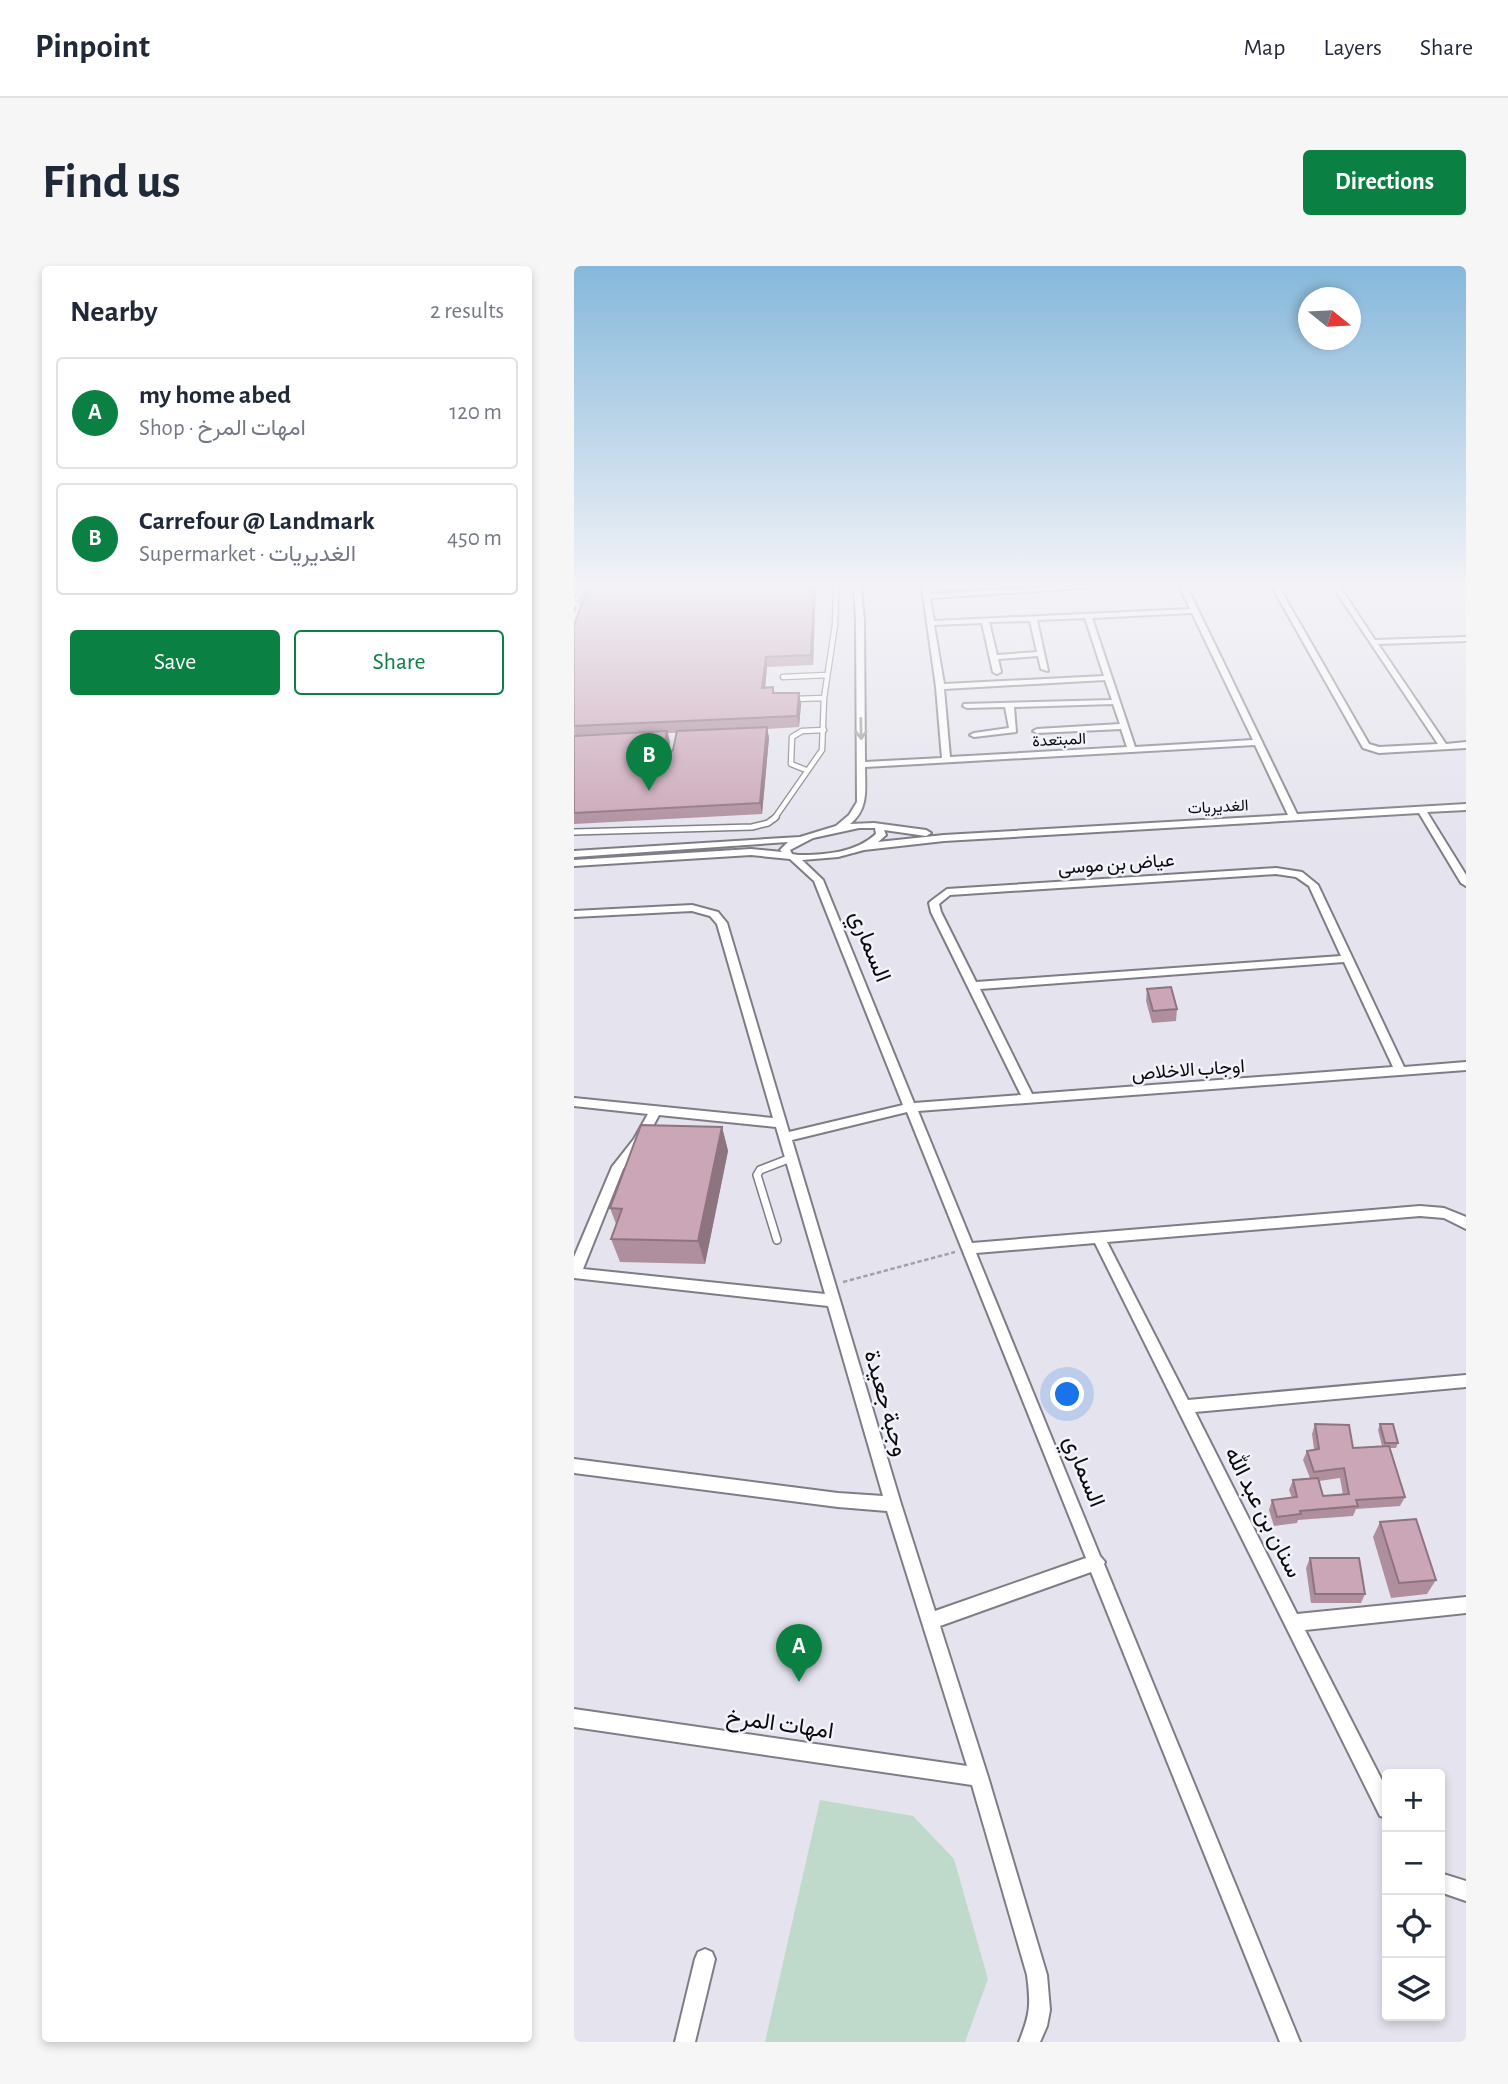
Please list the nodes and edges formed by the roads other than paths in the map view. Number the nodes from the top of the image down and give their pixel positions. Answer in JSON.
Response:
{"nodes":[{"id":1,"x":828,"y":670,"type":"edge"},
{"id":2,"x":859,"y":670,"type":"edge"},
{"id":3,"x":937,"y":670,"type":"edge"},
{"id":4,"x":1105,"y":670,"type":"edge"},
{"id":5,"x":1223,"y":670,"type":"edge"},
{"id":6,"x":1322,"y":670,"type":"edge"},
{"id":7,"x":1392,"y":670,"type":"edge"},
{"id":8,"x":827,"y":675,"type":"junction"},
{"id":9,"x":783,"y":677,"type":"dead end"},
{"id":10,"x":1108,"y":678,"type":"junction"},
{"id":11,"x":940,"y":687,"type":"junction"},
{"id":12,"x":1115,"y":697,"type":"junction"},
{"id":13,"x":824,"y":698,"type":"junction"},
{"id":14,"x":785,"y":700,"type":"edge"},
{"id":15,"x":1009,"y":704,"type":"junction"},
{"id":16,"x":967,"y":706,"type":"dead end"},
{"id":17,"x":1124,"y":726,"type":"junction"},
{"id":18,"x":824,"y":730,"type":"junction"},
{"id":19,"x":1037,"y":731,"type":"dead end"},
{"id":20,"x":974,"y":735,"type":"dead end"},
{"id":21,"x":1258,"y":742,"type":"junction"},
{"id":22,"x":1466,"y":745,"type":"edge"},
{"id":23,"x":1444,"y":747,"type":"junction"},
{"id":24,"x":1132,"y":749,"type":"junction"},
{"id":25,"x":946,"y":759,"type":"junction"},
{"id":26,"x":862,"y":765,"type":"junction"},
{"id":27,"x":806,"y":770,"type":"junction"},
{"id":28,"x":1466,"y":807,"type":"edge"},
{"id":29,"x":1421,"y":809,"type":"junction"},
{"id":30,"x":1294,"y":817,"type":"junction"},
{"id":31,"x":879,"y":828,"type":"junction"},
{"id":32,"x":838,"y":829,"type":"junction"},
{"id":33,"x":574,"y":832,"type":"edge"},
{"id":34,"x":972,"y":836,"type":"junction"},
{"id":35,"x":804,"y":838,"type":"junction"},
{"id":36,"x":862,"y":847,"type":"junction"},
{"id":37,"x":839,"y":853,"type":"junction"},
{"id":38,"x":574,"y":854,"type":"edge"},
{"id":39,"x":792,"y":857,"type":"junction"},
{"id":40,"x":591,"y":862,"type":"junction"},
{"id":41,"x":574,"y":863,"type":"edge"},
{"id":42,"x":574,"y":870,"type":"edge"},
{"id":43,"x":818,"y":880,"type":"junction"},
{"id":44,"x":1466,"y":883,"type":"edge"},
{"id":45,"x":574,"y":914,"type":"edge"},
{"id":46,"x":1347,"y":959,"type":"junction"},
{"id":47,"x":972,"y":986,"type":"junction"},
{"id":48,"x":1466,"y":1066,"type":"edge"},
{"id":49,"x":1399,"y":1071,"type":"junction"},
{"id":50,"x":1029,"y":1099,"type":"junction"},
{"id":51,"x":574,"y":1102,"type":"edge"},
{"id":52,"x":912,"y":1107,"type":"junction"},
{"id":53,"x":656,"y":1110,"type":"junction"},
{"id":54,"x":784,"y":1130,"type":"junction"},
{"id":55,"x":793,"y":1158,"type":"junction"},
{"id":56,"x":1466,"y":1224,"type":"edge"},
{"id":57,"x":1098,"y":1236,"type":"junction"},
{"id":58,"x":777,"y":1240,"type":"dead end"},
{"id":59,"x":970,"y":1248,"type":"junction"},
{"id":60,"x":574,"y":1273,"type":"edge"},
{"id":61,"x":832,"y":1293,"type":"junction"},
{"id":62,"x":1466,"y":1381,"type":"edge"},
{"id":63,"x":1184,"y":1407,"type":"junction"},
{"id":64,"x":574,"y":1466,"type":"edge"},
{"id":65,"x":893,"y":1504,"type":"junction"},
{"id":66,"x":1097,"y":1562,"type":"junction"},
{"id":67,"x":1466,"y":1605,"type":"edge"},
{"id":68,"x":931,"y":1621,"type":"junction"},
{"id":69,"x":1292,"y":1623,"type":"junction"},
{"id":70,"x":574,"y":1718,"type":"edge"},
{"id":71,"x":979,"y":1777,"type":"junction"},
{"id":72,"x":1382,"y":1799,"type":"edge"},
{"id":73,"x":1445,"y":1885,"type":"edge"},
{"id":74,"x":1466,"y":1891,"type":"edge"},
{"id":75,"x":705,"y":1959,"type":"dead end"},
{"id":76,"x":685,"y":2042,"type":"edge"},
{"id":77,"x":1029,"y":2042,"type":"edge"},
{"id":78,"x":1290,"y":2042,"type":"edge"}],
"edges":[{"from":1,"to":8,"type":"lane"},
{"from":2,"to":26,"type":"street","one_way":true},
{"from":3,"to":11,"type":"street"},
{"from":4,"to":10,"type":"street"},
{"from":5,"to":21,"type":"street"},
{"from":6,"to":23,"type":"street"},
{"from":7,"to":23,"type":"street"},
{"from":8,"to":9,"type":"lane"},
{"from":8,"to":13,"type":"lane"},
{"from":10,"to":11,"type":"street"},
{"from":10,"to":12,"type":"street"},
{"from":11,"to":25,"type":"street"},
{"from":12,"to":15,"type":"street"},
{"from":12,"to":17,"type":"street"},
{"from":13,"to":14,"type":"lane"},
{"from":13,"to":18,"type":"lane"},
{"from":15,"to":16,"type":"street"},
{"from":15,"to":20,"type":"street"},
{"from":17,"to":19,"type":"street"},
{"from":17,"to":24,"type":"street"},
{"from":18,"to":27,"type":"lane"},
{"from":18,"to":27,"type":"lane"},
{"from":21,"to":24,"type":"street","name":"المبتعدة"},
{"from":21,"to":30,"type":"street"},
{"from":22,"to":23,"type":"street"},
{"from":24,"to":25,"type":"street","name":"المبتعدة"},
{"from":25,"to":26,"type":"street","name":"المبتعدة"},
{"from":26,"to":32,"type":"street"},
{"from":27,"to":33,"type":"lane"},
{"from":28,"to":29,"type":"street","name":"الغديريات"},
{"from":29,"to":30,"type":"street","name":"الغديريات"},
{"from":29,"to":44,"type":"street"},
{"from":30,"to":34,"type":"street","name":"الغديريات"},
{"from":31,"to":32,"type":"street","name":"الغديريات"},
{"from":31,"to":34,"type":"street","name":"الغديريات"},
{"from":31,"to":36,"type":"street"},
{"from":32,"to":35,"type":"street","name":"الغديريات"},
{"from":34,"to":36,"type":"street","name":"الغديريات"},
{"from":35,"to":38,"type":"street"},
{"from":35,"to":39,"type":"street"},
{"from":36,"to":37,"type":"street","name":"الغديريات"},
{"from":37,"to":39,"type":"street","name":"الغديريات"},
{"from":37,"to":43,"type":"street"},
{"from":39,"to":40,"type":"street"},
{"from":39,"to":43,"type":"street","name":"السماري"},
{"from":40,"to":41,"type":"street"},
{"from":40,"to":42,"type":"street"},
{"from":43,"to":52,"type":"street","name":"السماري"},
{"from":45,"to":54,"type":"street","name":"وجبة جعيدة"},
{"from":46,"to":47,"type":"street"},
{"from":46,"to":47,"type":"street","name":"عياض بن موسى"},
{"from":46,"to":49,"type":"street","name":"عياض بن موسى"},
{"from":47,"to":50,"type":"street","name":"عياض بن موسى"},
{"from":48,"to":49,"type":"street","name":"اوجاب الاخلاص"},
{"from":49,"to":50,"type":"street","name":"اوجاب الاخلاص"},
{"from":50,"to":52,"type":"street","name":"اوجاب الاخلاص"},
{"from":51,"to":53,"type":"street"},
{"from":52,"to":54,"type":"street","name":"اوجاب الاخلاص"},
{"from":52,"to":59,"type":"street","name":"السماري"},
{"from":53,"to":54,"type":"street"},
{"from":53,"to":60,"type":"street"},
{"from":54,"to":55,"type":"street","name":"وجبة جعيدة"},
{"from":55,"to":58,"type":"lane"},
{"from":55,"to":61,"type":"street","name":"وجبة جعيدة"},
{"from":56,"to":57,"type":"street"},
{"from":57,"to":59,"type":"street"},
{"from":57,"to":63,"type":"street","name":"سنان بن عبد الله"},
{"from":59,"to":66,"type":"street","name":"السماري"},
{"from":60,"to":61,"type":"street"},
{"from":61,"to":65,"type":"street","name":"وجبة جعيدة"},
{"from":62,"to":63,"type":"street"},
{"from":63,"to":69,"type":"street","name":"سنان بن عبد الله"},
{"from":64,"to":65,"type":"street"},
{"from":65,"to":68,"type":"street","name":"وجبة جعيدة"},
{"from":66,"to":68,"type":"street"},
{"from":66,"to":78,"type":"street","name":"السماري"},
{"from":67,"to":69,"type":"street"},
{"from":68,"to":71,"type":"street","name":"وجبة جعيدة"},
{"from":69,"to":72,"type":"street","name":"سنان بن عبد الله"},
{"from":70,"to":71,"type":"street","name":"امهات المرخ"},
{"from":71,"to":77,"type":"street","name":"وجبة جعيدة"},
{"from":73,"to":74,"type":"street"},
{"from":75,"to":76,"type":"street"}]}
